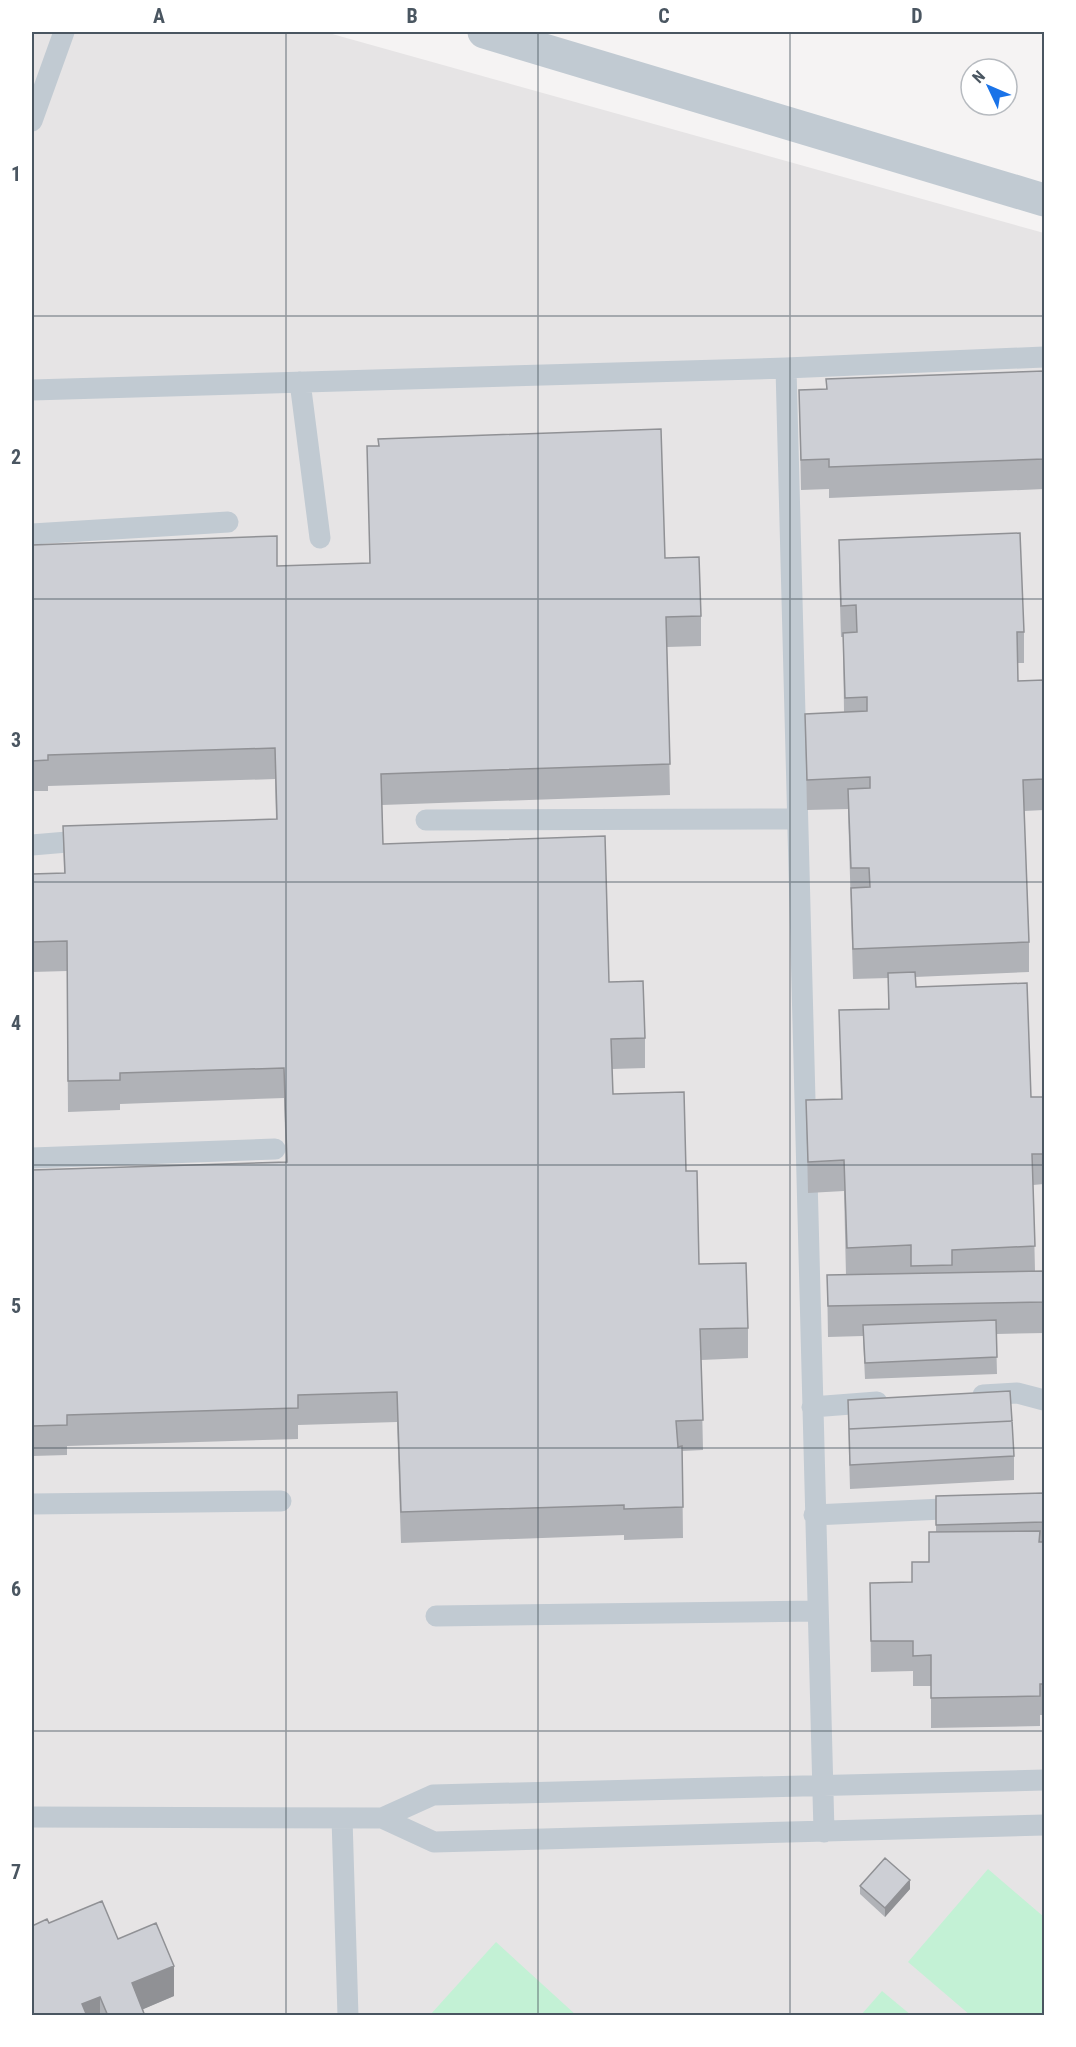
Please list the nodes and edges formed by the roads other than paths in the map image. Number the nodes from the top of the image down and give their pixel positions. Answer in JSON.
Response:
{"nodes":[{"id":1,"x":64,"y":32,"type":"edge"},
{"id":2,"x":484,"y":32,"type":"edge"},
{"id":3,"x":32,"y":121,"type":"edge"},
{"id":4,"x":1044,"y":200,"type":"edge"},
{"id":5,"x":1044,"y":357,"type":"edge"},
{"id":6,"x":786,"y":368,"type":"junction"},
{"id":7,"x":300,"y":382,"type":"junction"},
{"id":8,"x":32,"y":390,"type":"edge"},
{"id":9,"x":228,"y":522,"type":"dead end"},
{"id":10,"x":32,"y":534,"type":"edge"},
{"id":11,"x":320,"y":538,"type":"dead end"},
{"id":12,"x":797,"y":819,"type":"junction"},
{"id":13,"x":426,"y":820,"type":"dead end"},
{"id":14,"x":80,"y":841,"type":"edge"},
{"id":15,"x":32,"y":845,"type":"edge"},
{"id":16,"x":275,"y":1149,"type":"dead end"},
{"id":17,"x":32,"y":1158,"type":"edge"},
{"id":18,"x":960,"y":1397,"type":"edge"},
{"id":19,"x":1044,"y":1400,"type":"edge"},
{"id":20,"x":903,"y":1401,"type":"edge"},
{"id":21,"x":812,"y":1407,"type":"junction"},
{"id":22,"x":281,"y":1501,"type":"dead end"},
{"id":23,"x":32,"y":1504,"type":"edge"},
{"id":24,"x":979,"y":1508,"type":"edge"},
{"id":25,"x":814,"y":1515,"type":"junction"},
{"id":26,"x":817,"y":1611,"type":"junction"},
{"id":27,"x":436,"y":1617,"type":"dead end"},
{"id":28,"x":1044,"y":1780,"type":"edge"},
{"id":29,"x":821,"y":1785,"type":"junction"},
{"id":30,"x":32,"y":1817,"type":"edge"},
{"id":31,"x":342,"y":1818,"type":"junction"},
{"id":32,"x":382,"y":1818,"type":"junction"},
{"id":33,"x":1044,"y":1825,"type":"edge"},
{"id":34,"x":824,"y":1832,"type":"junction"},
{"id":35,"x":348,"y":2016,"type":"edge"}],
"edges":[{"from":1,"to":3,"type":"lane"},
{"from":2,"to":4,"type":"street"},
{"from":5,"to":6,"type":"lane"},
{"from":6,"to":7,"type":"lane"},
{"from":6,"to":12,"type":"lane"},
{"from":7,"to":8,"type":"lane"},
{"from":7,"to":11,"type":"lane"},
{"from":9,"to":10,"type":"lane"},
{"from":12,"to":13,"type":"lane"},
{"from":12,"to":21,"type":"lane"},
{"from":14,"to":15,"type":"lane"},
{"from":16,"to":17,"type":"lane"},
{"from":18,"to":19,"type":"lane"},
{"from":20,"to":21,"type":"lane"},
{"from":21,"to":25,"type":"lane"},
{"from":22,"to":23,"type":"lane"},
{"from":24,"to":25,"type":"lane"},
{"from":25,"to":26,"type":"lane"},
{"from":26,"to":27,"type":"lane"},
{"from":26,"to":29,"type":"lane"},
{"from":28,"to":29,"type":"lane"},
{"from":29,"to":32,"type":"lane"},
{"from":29,"to":34,"type":"lane"},
{"from":30,"to":31,"type":"lane"},
{"from":31,"to":32,"type":"lane"},
{"from":31,"to":35,"type":"lane"},
{"from":32,"to":34,"type":"lane"},
{"from":33,"to":34,"type":"lane"}]}
